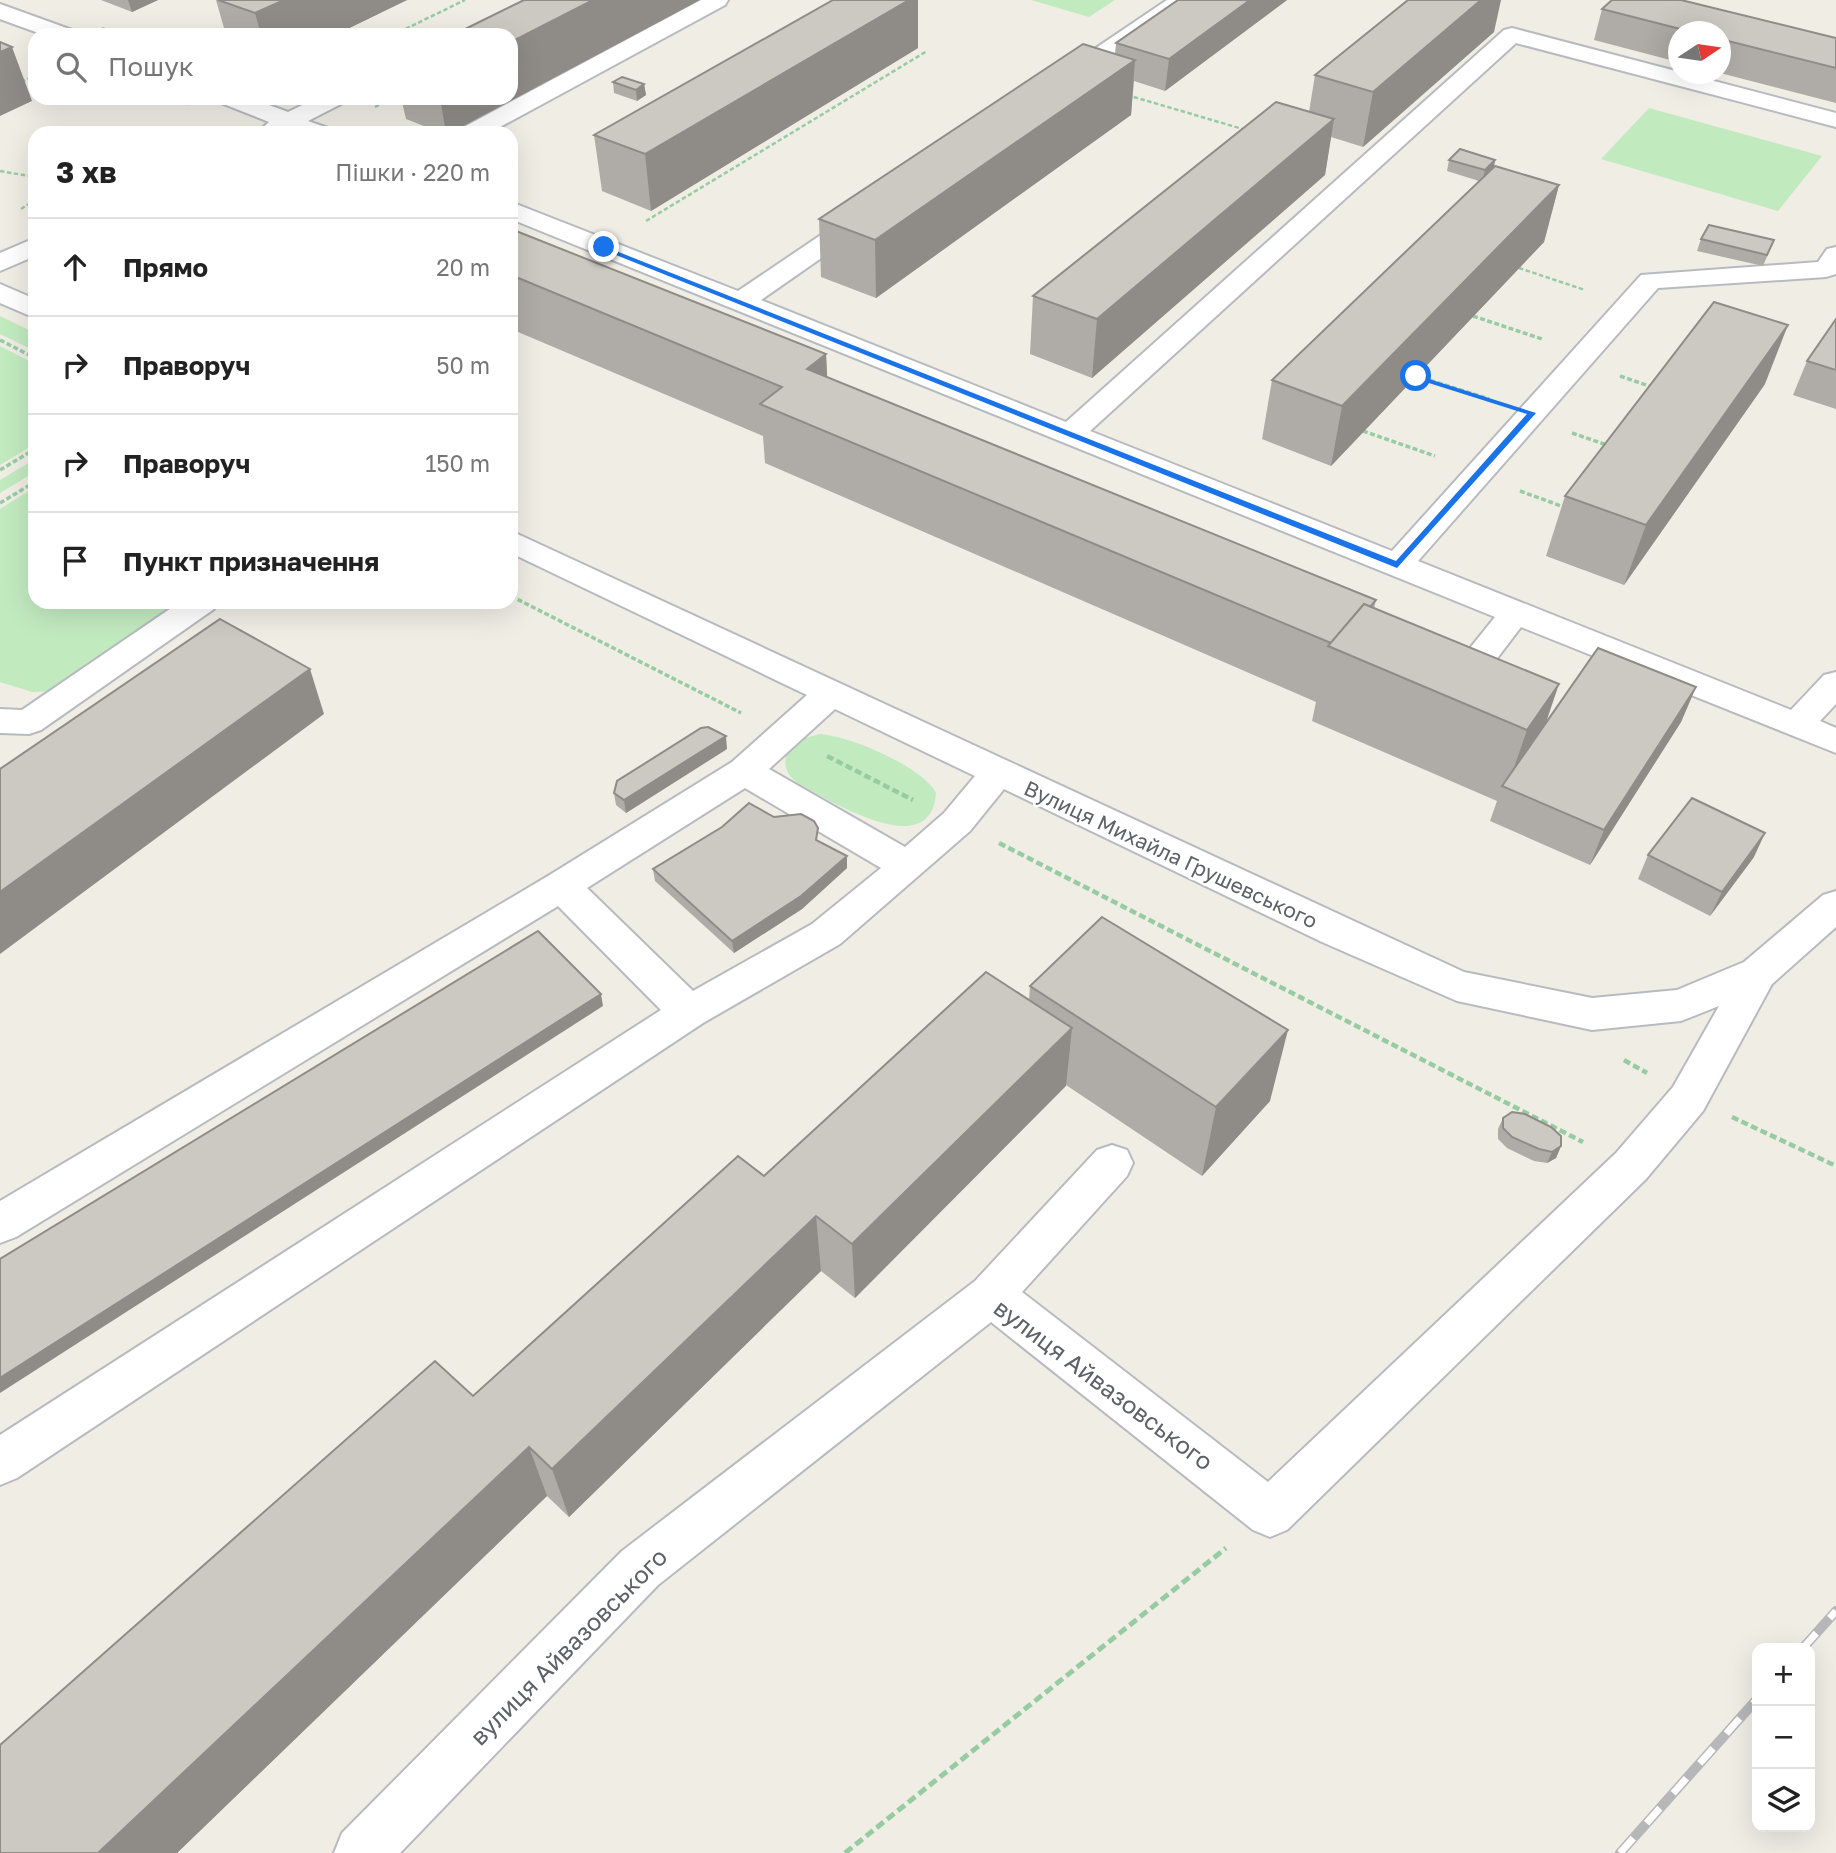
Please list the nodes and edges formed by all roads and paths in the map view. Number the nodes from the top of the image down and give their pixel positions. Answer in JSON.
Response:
{"nodes":[{"id":1,"x":465,"y":0,"type":"edge"},
{"id":2,"x":716,"y":0,"type":"edge"},
{"id":3,"x":1182,"y":0,"type":"edge"},
{"id":4,"x":42,"y":6,"type":"dead end"},
{"id":5,"x":8,"y":14,"type":"edge"},
{"id":6,"x":45,"y":28,"type":"edge"},
{"id":7,"x":407,"y":28,"type":"edge"},
{"id":8,"x":926,"y":51,"type":"dead end"},
{"id":9,"x":885,"y":68,"type":"edge"},
{"id":10,"x":894,"y":71,"type":"junction"},
{"id":11,"x":28,"y":79,"type":"edge"},
{"id":12,"x":1059,"y":84,"type":"joint"},
{"id":13,"x":14,"y":85,"type":"dead end"},
{"id":14,"x":828,"y":103,"type":"edge"},
{"id":15,"x":247,"y":105,"type":"edge"},
{"id":16,"x":321,"y":105,"type":"edge"},
{"id":17,"x":837,"y":106,"type":"junction"},
{"id":18,"x":1836,"y":120,"type":"edge"},
{"id":19,"x":289,"y":121,"type":"junction"},
{"id":20,"x":279,"y":126,"type":"edge"},
{"id":21,"x":302,"y":126,"type":"edge"},
{"id":22,"x":484,"y":126,"type":"edge"},
{"id":23,"x":1250,"y":132,"type":"edge"},
{"id":24,"x":756,"y":147,"type":"edge"},
{"id":25,"x":764,"y":149,"type":"junction"},
{"id":26,"x":0,"y":171,"type":"edge"},
{"id":27,"x":28,"y":176,"type":"edge"},
{"id":28,"x":692,"y":186,"type":"edge"},
{"id":29,"x":699,"y":189,"type":"junction"},
{"id":30,"x":886,"y":203,"type":"edge"},
{"id":31,"x":518,"y":213,"type":"edge"},
{"id":32,"x":604,"y":247,"type":"junction"},
{"id":33,"x":28,"y":249,"type":"edge"},
{"id":34,"x":1836,"y":255,"type":"edge"},
{"id":35,"x":0,"y":263,"type":"edge"},
{"id":36,"x":1519,"y":268,"type":"edge"},
{"id":37,"x":0,"y":292,"type":"edge"},
{"id":38,"x":739,"y":303,"type":"junction"},
{"id":39,"x":1629,"y":305,"type":"junction"},
{"id":40,"x":28,"y":306,"type":"edge"},
{"id":41,"x":1473,"y":316,"type":"edge"},
{"id":42,"x":0,"y":340,"type":"edge"},
{"id":43,"x":1586,"y":353,"type":"junction"},
{"id":44,"x":28,"y":354,"type":"edge"},
{"id":45,"x":1416,"y":376,"type":"edge"},
{"id":46,"x":1530,"y":416,"type":"junction"},
{"id":47,"x":1363,"y":431,"type":"edge"},
{"id":48,"x":1070,"y":434,"type":"junction"},
{"id":49,"x":1613,"y":446,"type":"edge"},
{"id":50,"x":28,"y":453,"type":"edge"},
{"id":51,"x":0,"y":470,"type":"edge"},
{"id":52,"x":1478,"y":474,"type":"junction"},
{"id":53,"x":28,"y":486,"type":"edge"},
{"id":54,"x":0,"y":503,"type":"edge"},
{"id":55,"x":1566,"y":507,"type":"dead end"},
{"id":56,"x":518,"y":544,"type":"edge"},
{"id":57,"x":1397,"y":565,"type":"junction"},
{"id":58,"x":518,"y":600,"type":"edge"},
{"id":59,"x":192,"y":609,"type":"edge"},
{"id":60,"x":1516,"y":612,"type":"junction"},
{"id":61,"x":1836,"y":683,"type":"edge"},
{"id":62,"x":1454,"y":691,"type":"edge"},
{"id":63,"x":831,"y":693,"type":"junction"},
{"id":64,"x":0,"y":721,"type":"edge"},
{"id":65,"x":1797,"y":725,"type":"junction"},
{"id":66,"x":783,"y":734,"type":"junction"},
{"id":67,"x":1836,"y":741,"type":"edge"},
{"id":68,"x":745,"y":771,"type":"junction"},
{"id":69,"x":998,"y":772,"type":"junction"},
{"id":70,"x":957,"y":822,"type":"junction"},
{"id":71,"x":908,"y":866,"type":"junction"},
{"id":72,"x":561,"y":886,"type":"junction"},
{"id":73,"x":1836,"y":905,"type":"edge"},
{"id":74,"x":1758,"y":973,"type":"junction"},
{"id":75,"x":689,"y":1012,"type":"junction"},
{"id":76,"x":1112,"y":1163,"type":"dead end"},
{"id":77,"x":1631,"y":1166,"type":"junction"},
{"id":78,"x":0,"y":1224,"type":"edge"},
{"id":79,"x":991,"y":1295,"type":"junction"},
{"id":80,"x":0,"y":1462,"type":"edge"},
{"id":81,"x":1270,"y":1513,"type":"junction"},
{"id":82,"x":362,"y":1853,"type":"edge"},
{"id":83,"x":845,"y":1853,"type":"edge"}],
"edges":[{"from":1,"to":7,"type":"path"},
{"from":2,"to":22,"type":"street"},
{"from":3,"to":12,"type":"street"},
{"from":4,"to":5,"type":"street"},
{"from":5,"to":6,"type":"street"},
{"from":8,"to":10,"type":"path"},
{"from":9,"to":10,"type":"path"},
{"from":10,"to":17,"type":"path"},
{"from":11,"to":13,"type":"path"},
{"from":12,"to":23,"type":"path"},
{"from":14,"to":17,"type":"path"},
{"from":15,"to":19,"type":"street"},
{"from":16,"to":19,"type":"street"},
{"from":17,"to":25,"type":"path"},
{"from":18,"to":48,"type":"street"},
{"from":19,"to":20,"type":"street"},
{"from":19,"to":21,"type":"street"},
{"from":24,"to":25,"type":"path"},
{"from":25,"to":29,"type":"path"},
{"from":26,"to":27,"type":"path"},
{"from":28,"to":29,"type":"path"},
{"from":29,"to":32,"type":"path"},
{"from":30,"to":38,"type":"street"},
{"from":31,"to":32,"type":"street"},
{"from":32,"to":38,"type":"street"},
{"from":33,"to":35,"type":"street"},
{"from":34,"to":39,"type":"street"},
{"from":36,"to":39,"type":"path"},
{"from":37,"to":40,"type":"street"},
{"from":38,"to":48,"type":"street"},
{"from":39,"to":43,"type":"street"},
{"from":41,"to":43,"type":"path"},
{"from":42,"to":44,"type":"path"},
{"from":43,"to":46,"type":"street"},
{"from":45,"to":46,"type":"path"},
{"from":46,"to":49,"type":"path"},
{"from":46,"to":52,"type":"street"},
{"from":47,"to":52,"type":"path"},
{"from":48,"to":57,"type":"street"},
{"from":50,"to":51,"type":"path"},
{"from":52,"to":55,"type":"path"},
{"from":52,"to":57,"type":"street"},
{"from":53,"to":54,"type":"path"},
{"from":56,"to":63,"type":"street","name":"Вулиця Михайла Грушевського"},
{"from":57,"to":60,"type":"street"},
{"from":58,"to":66,"type":"path"},
{"from":59,"to":64,"type":"street"},
{"from":60,"to":62,"type":"street"},
{"from":60,"to":65,"type":"street"},
{"from":61,"to":65,"type":"street"},
{"from":63,"to":66,"type":"street"},
{"from":63,"to":69,"type":"street","name":"Вулиця Михайла Грушевського"},
{"from":65,"to":67,"type":"street"},
{"from":66,"to":68,"type":"street"},
{"from":66,"to":70,"type":"path"},
{"from":68,"to":71,"type":"street"},
{"from":68,"to":72,"type":"street"},
{"from":69,"to":70,"type":"street"},
{"from":69,"to":74,"type":"street","name":"Вулиця Михайла Грушевського"},
{"from":70,"to":71,"type":"street"},
{"from":70,"to":77,"type":"path"},
{"from":71,"to":75,"type":"street"},
{"from":72,"to":75,"type":"street"},
{"from":72,"to":78,"type":"street"},
{"from":73,"to":74,"type":"street","name":"Вулиця Михайла Грушевського"},
{"from":74,"to":77,"type":"street"},
{"from":75,"to":80,"type":"street"},
{"from":76,"to":79,"type":"street"},
{"from":77,"to":81,"type":"street"},
{"from":79,"to":81,"type":"street","name":"вулиця Айвазовського"},
{"from":79,"to":82,"type":"street","name":"вулиця Айвазовського"},
{"from":81,"to":83,"type":"path"}]}
